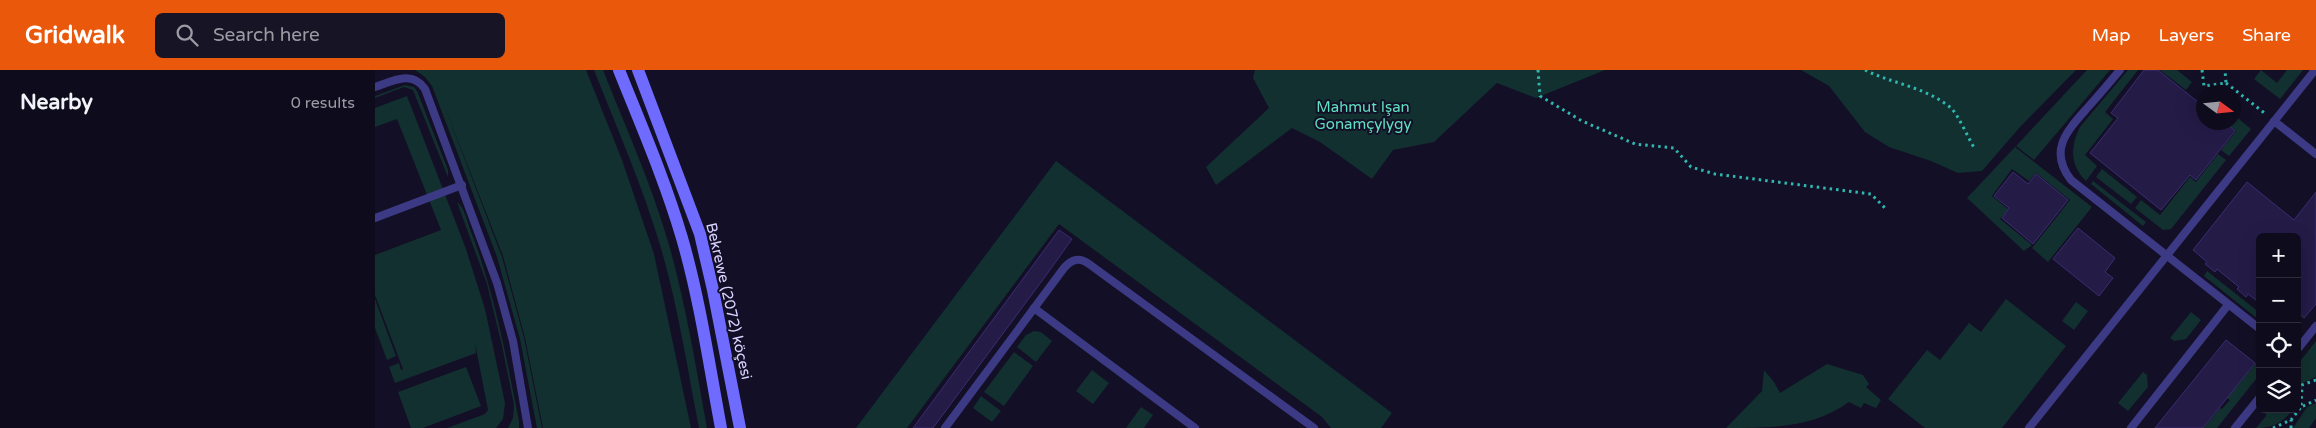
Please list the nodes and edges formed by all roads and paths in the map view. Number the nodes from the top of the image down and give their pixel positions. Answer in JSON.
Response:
{"nodes":[{"id":1,"x":619,"y":70,"type":"edge"},
{"id":2,"x":637,"y":70,"type":"edge"},
{"id":3,"x":1538,"y":70,"type":"edge"},
{"id":4,"x":1865,"y":70,"type":"edge"},
{"id":5,"x":2120,"y":70,"type":"edge"},
{"id":6,"x":2202,"y":70,"type":"edge"},
{"id":7,"x":2225,"y":70,"type":"edge"},
{"id":8,"x":2315,"y":70,"type":"edge"},
{"id":9,"x":2226,"y":83,"type":"junction"},
{"id":10,"x":375,"y":87,"type":"edge"},
{"id":11,"x":2274,"y":121,"type":"junction"},
{"id":12,"x":1975,"y":149,"type":"dead end"},
{"id":13,"x":2316,"y":154,"type":"edge"},
{"id":14,"x":462,"y":185,"type":"junction"},
{"id":15,"x":1887,"y":210,"type":"dead end"},
{"id":16,"x":375,"y":218,"type":"edge"},
{"id":17,"x":2165,"y":256,"type":"junction"},
{"id":18,"x":2228,"y":305,"type":"junction"},
{"id":19,"x":1034,"y":308,"type":"junction"},
{"id":20,"x":2316,"y":326,"type":"edge"},
{"id":21,"x":2256,"y":327,"type":"edge"},
{"id":22,"x":2301,"y":345,"type":"edge"},
{"id":23,"x":2316,"y":380,"type":"edge"},
{"id":24,"x":2316,"y":400,"type":"edge"},
{"id":25,"x":2256,"y":401,"type":"edge"},
{"id":26,"x":2301,"y":407,"type":"joint"},
{"id":27,"x":2296,"y":413,"type":"edge"},
{"id":28,"x":2291,"y":420,"type":"junction"},
{"id":29,"x":528,"y":428,"type":"edge"},
{"id":30,"x":721,"y":428,"type":"edge"},
{"id":31,"x":740,"y":428,"type":"edge"},
{"id":32,"x":945,"y":428,"type":"edge"},
{"id":33,"x":1195,"y":428,"type":"edge"},
{"id":34,"x":1314,"y":428,"type":"edge"},
{"id":35,"x":2029,"y":428,"type":"edge"},
{"id":36,"x":2131,"y":428,"type":"edge"},
{"id":37,"x":2235,"y":428,"type":"edge"},
{"id":38,"x":2273,"y":428,"type":"edge"},
{"id":39,"x":2291,"y":428,"type":"edge"}],
"edges":[{"from":1,"to":30,"type":"main road","name":"Bekrewe (2072) köçesi"},
{"from":2,"to":31,"type":"main road","name":"Bekrewe (2072) köçesi"},
{"from":3,"to":15,"type":"path"},
{"from":4,"to":12,"type":"path"},
{"from":5,"to":17,"type":"lane"},
{"from":6,"to":9,"type":"path"},
{"from":7,"to":9,"type":"path"},
{"from":8,"to":11,"type":"lane"},
{"from":9,"to":11,"type":"path"},
{"from":10,"to":14,"type":"lane"},
{"from":11,"to":13,"type":"lane"},
{"from":11,"to":17,"type":"lane"},
{"from":14,"to":16,"type":"lane"},
{"from":14,"to":29,"type":"lane"},
{"from":17,"to":18,"type":"lane"},
{"from":17,"to":35,"type":"lane"},
{"from":18,"to":21,"type":"lane"},
{"from":18,"to":36,"type":"lane"},
{"from":19,"to":32,"type":"lane"},
{"from":19,"to":33,"type":"lane"},
{"from":19,"to":34,"type":"lane"},
{"from":20,"to":22,"type":"lane"},
{"from":23,"to":26,"type":"path"},
{"from":24,"to":26,"type":"path"},
{"from":25,"to":37,"type":"lane"},
{"from":27,"to":28,"type":"path"},
{"from":28,"to":38,"type":"path"},
{"from":28,"to":39,"type":"path"}]}
